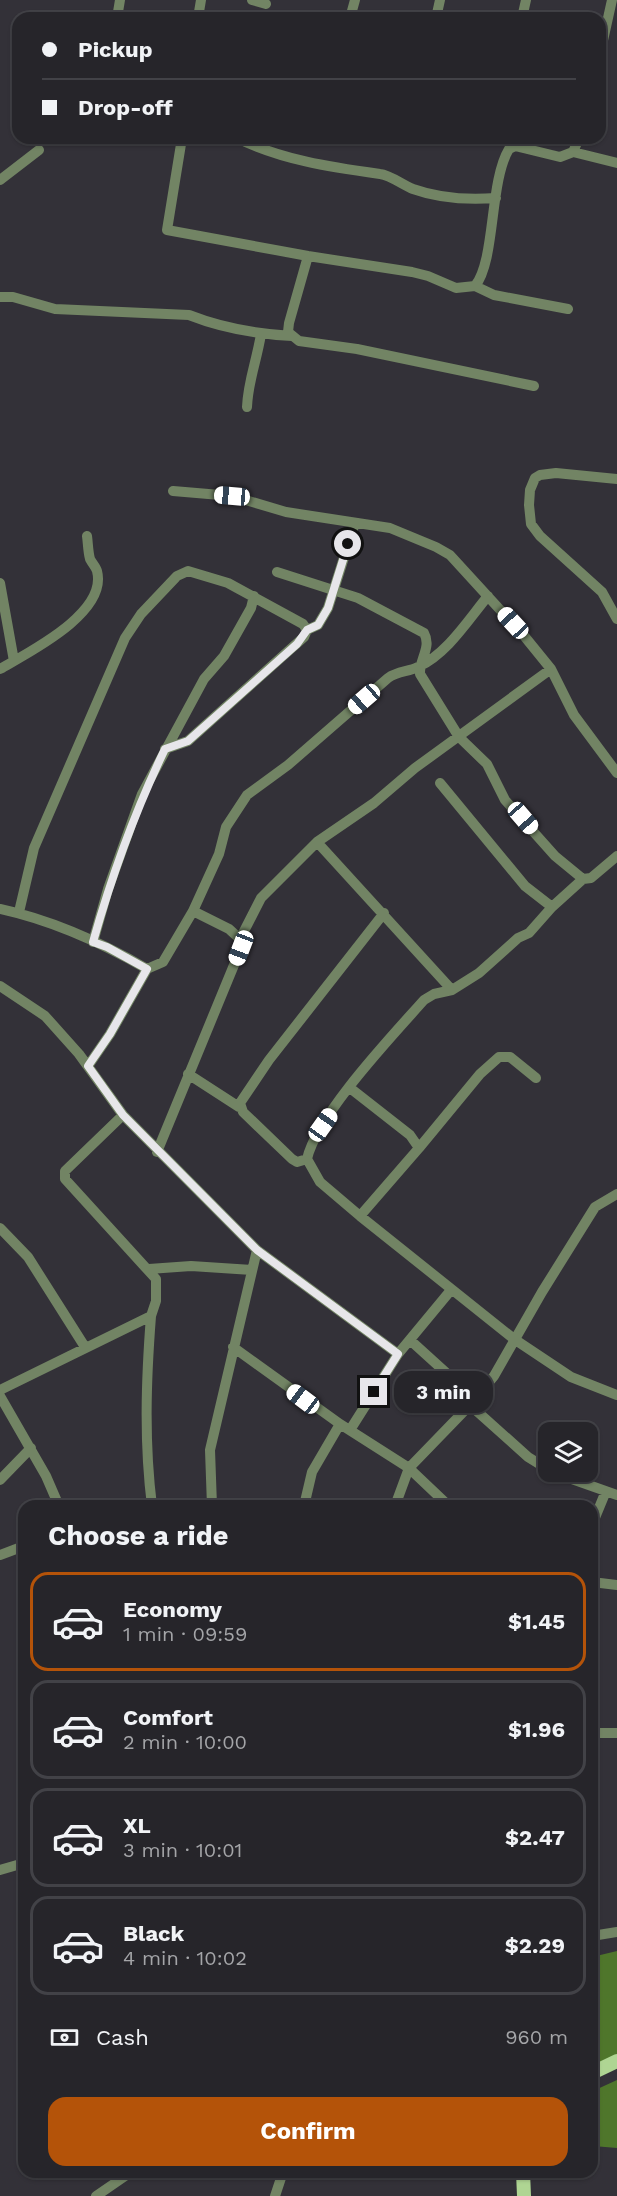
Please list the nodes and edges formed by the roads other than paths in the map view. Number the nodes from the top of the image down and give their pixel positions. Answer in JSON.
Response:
{"nodes":[{"id":1,"x":252,"y":0,"type":"edge"},
{"id":2,"x":612,"y":0,"type":"edge"},
{"id":3,"x":266,"y":4,"type":"dead end"},
{"id":4,"x":606,"y":27,"type":"edge"},
{"id":5,"x":181,"y":144,"type":"edge"},
{"id":6,"x":249,"y":144,"type":"edge"},
{"id":7,"x":576,"y":144,"type":"edge"},
{"id":8,"x":39,"y":150,"type":"dead end"},
{"id":9,"x":573,"y":152,"type":"junction"},
{"id":10,"x":617,"y":163,"type":"edge"},
{"id":11,"x":0,"y":180,"type":"edge"},
{"id":12,"x":496,"y":198,"type":"junction"},
{"id":13,"x":308,"y":256,"type":"junction"},
{"id":14,"x":475,"y":286,"type":"junction"},
{"id":15,"x":0,"y":297,"type":"edge"},
{"id":16,"x":568,"y":309,"type":"dead end"},
{"id":17,"x":261,"y":334,"type":"junction"},
{"id":18,"x":292,"y":336,"type":"junction"},
{"id":19,"x":534,"y":386,"type":"dead end"},
{"id":20,"x":247,"y":407,"type":"dead end"},
{"id":21,"x":617,"y":479,"type":"edge"},
{"id":22,"x":173,"y":491,"type":"dead end"},
{"id":23,"x":355,"y":523,"type":"junction"},
{"id":24,"x":87,"y":536,"type":"dead end"},
{"id":25,"x":277,"y":572,"type":"dead end"},
{"id":26,"x":0,"y":583,"type":"edge"},
{"id":27,"x":334,"y":591,"type":"junction"},
{"id":28,"x":254,"y":596,"type":"junction"},
{"id":29,"x":488,"y":596,"type":"junction"},
{"id":30,"x":617,"y":619,"type":"edge"},
{"id":31,"x":307,"y":630,"type":"junction"},
{"id":32,"x":14,"y":661,"type":"junction"},
{"id":33,"x":420,"y":667,"type":"junction"},
{"id":34,"x":0,"y":669,"type":"edge"},
{"id":35,"x":551,"y":669,"type":"junction"},
{"id":36,"x":459,"y":738,"type":"junction"},
{"id":37,"x":165,"y":749,"type":"junction"},
{"id":38,"x":617,"y":773,"type":"edge"},
{"id":39,"x":440,"y":783,"type":"dead end"},
{"id":40,"x":317,"y":842,"type":"junction"},
{"id":41,"x":617,"y":856,"type":"edge"},
{"id":42,"x":584,"y":879,"type":"junction"},
{"id":43,"x":552,"y":907,"type":"junction"},
{"id":44,"x":0,"y":909,"type":"edge"},
{"id":45,"x":193,"y":911,"type":"junction"},
{"id":46,"x":20,"y":912,"type":"junction"},
{"id":47,"x":384,"y":913,"type":"junction"},
{"id":48,"x":240,"y":939,"type":"junction"},
{"id":49,"x":93,"y":942,"type":"junction"},
{"id":50,"x":147,"y":969,"type":"junction"},
{"id":51,"x":0,"y":986,"type":"edge"},
{"id":52,"x":452,"y":990,"type":"junction"},
{"id":53,"x":88,"y":1066,"type":"junction"},
{"id":54,"x":188,"y":1074,"type":"junction"},
{"id":55,"x":536,"y":1078,"type":"dead end"},
{"id":56,"x":350,"y":1088,"type":"junction"},
{"id":57,"x":239,"y":1107,"type":"junction"},
{"id":58,"x":123,"y":1115,"type":"junction"},
{"id":59,"x":419,"y":1148,"type":"junction"},
{"id":60,"x":157,"y":1152,"type":"junction"},
{"id":61,"x":307,"y":1159,"type":"junction"},
{"id":62,"x":617,"y":1194,"type":"edge"},
{"id":63,"x":360,"y":1216,"type":"junction"},
{"id":64,"x":0,"y":1227,"type":"edge"},
{"id":65,"x":257,"y":1250,"type":"junction"},
{"id":66,"x":149,"y":1269,"type":"junction"},
{"id":67,"x":252,"y":1270,"type":"junction"},
{"id":68,"x":451,"y":1290,"type":"junction"},
{"id":69,"x":151,"y":1316,"type":"junction"},
{"id":70,"x":410,"y":1340,"type":"junction"},
{"id":71,"x":514,"y":1340,"type":"junction"},
{"id":72,"x":85,"y":1347,"type":"junction"},
{"id":73,"x":233,"y":1347,"type":"junction"},
{"id":74,"x":398,"y":1354,"type":"junction"},
{"id":75,"x":0,"y":1390,"type":"edge"},
{"id":76,"x":617,"y":1391,"type":"edge"},
{"id":77,"x":0,"y":1396,"type":"edge"},
{"id":78,"x":472,"y":1402,"type":"junction"},
{"id":79,"x":340,"y":1424,"type":"junction"},
{"id":80,"x":350,"y":1430,"type":"junction"},
{"id":81,"x":31,"y":1448,"type":"junction"},
{"id":82,"x":538,"y":1463,"type":"edge"},
{"id":83,"x":409,"y":1468,"type":"junction"},
{"id":84,"x":0,"y":1480,"type":"edge"},
{"id":85,"x":581,"y":1482,"type":"edge"},
{"id":86,"x":612,"y":1493,"type":"edge"},
{"id":87,"x":56,"y":1500,"type":"edge"},
{"id":88,"x":151,"y":1500,"type":"edge"},
{"id":89,"x":212,"y":1500,"type":"edge"},
{"id":90,"x":305,"y":1500,"type":"edge"},
{"id":91,"x":397,"y":1500,"type":"edge"},
{"id":92,"x":443,"y":1500,"type":"edge"},
{"id":93,"x":598,"y":1515,"type":"edge"},
{"id":94,"x":18,"y":1548,"type":"edge"},
{"id":95,"x":0,"y":1555,"type":"edge"},
{"id":96,"x":598,"y":1582,"type":"edge"},
{"id":97,"x":617,"y":1585,"type":"edge"},
{"id":98,"x":598,"y":1733,"type":"edge"},
{"id":99,"x":617,"y":1733,"type":"edge"},
{"id":100,"x":18,"y":1865,"type":"edge"},
{"id":101,"x":0,"y":1870,"type":"edge"},
{"id":102,"x":617,"y":1932,"type":"edge"},
{"id":103,"x":598,"y":1935,"type":"edge"},
{"id":104,"x":617,"y":2061,"type":"edge"},
{"id":105,"x":598,"y":2070,"type":"edge"},
{"id":106,"x":122,"y":2178,"type":"edge"},
{"id":107,"x":281,"y":2178,"type":"edge"},
{"id":108,"x":523,"y":2178,"type":"edge"},
{"id":109,"x":96,"y":2196,"type":"edge"},
{"id":110,"x":275,"y":2196,"type":"edge"},
{"id":111,"x":524,"y":2196,"type":"edge"}],
"edges":[{"from":1,"to":3,"type":"street"},
{"from":2,"to":4,"type":"street"},
{"from":5,"to":13,"type":"street"},
{"from":6,"to":12,"type":"street"},
{"from":7,"to":9,"type":"street"},
{"from":8,"to":11,"type":"street"},
{"from":9,"to":10,"type":"street"},
{"from":9,"to":12,"type":"street"},
{"from":12,"to":14,"type":"street"},
{"from":13,"to":14,"type":"street"},
{"from":13,"to":18,"type":"street"},
{"from":14,"to":16,"type":"street"},
{"from":15,"to":17,"type":"street"},
{"from":17,"to":18,"type":"street"},
{"from":17,"to":20,"type":"street"},
{"from":18,"to":19,"type":"street"},
{"from":21,"to":30,"type":"street"},
{"from":22,"to":23,"type":"street"},
{"from":23,"to":27,"type":"street"},
{"from":23,"to":29,"type":"street"},
{"from":24,"to":32,"type":"street"},
{"from":25,"to":27,"type":"street"},
{"from":26,"to":32,"type":"street"},
{"from":27,"to":31,"type":"street"},
{"from":27,"to":33,"type":"street"},
{"from":28,"to":31,"type":"street"},
{"from":28,"to":37,"type":"street"},
{"from":28,"to":46,"type":"street"},
{"from":29,"to":33,"type":"street"},
{"from":29,"to":35,"type":"street"},
{"from":31,"to":37,"type":"street"},
{"from":32,"to":34,"type":"street"},
{"from":33,"to":36,"type":"street"},
{"from":33,"to":45,"type":"street"},
{"from":35,"to":36,"type":"street"},
{"from":35,"to":38,"type":"street"},
{"from":36,"to":40,"type":"street"},
{"from":36,"to":42,"type":"street"},
{"from":37,"to":49,"type":"street"},
{"from":39,"to":43,"type":"street"},
{"from":40,"to":47,"type":"street"},
{"from":40,"to":48,"type":"street"},
{"from":41,"to":42,"type":"street"},
{"from":42,"to":43,"type":"street"},
{"from":43,"to":52,"type":"street"},
{"from":44,"to":46,"type":"street"},
{"from":45,"to":48,"type":"street"},
{"from":45,"to":50,"type":"street"},
{"from":46,"to":49,"type":"street"},
{"from":47,"to":52,"type":"street"},
{"from":47,"to":57,"type":"street"},
{"from":48,"to":54,"type":"street"},
{"from":49,"to":50,"type":"street"},
{"from":50,"to":53,"type":"street"},
{"from":51,"to":53,"type":"street"},
{"from":52,"to":56,"type":"street"},
{"from":53,"to":58,"type":"street"},
{"from":54,"to":57,"type":"street"},
{"from":54,"to":60,"type":"street"},
{"from":55,"to":59,"type":"street"},
{"from":56,"to":59,"type":"street"},
{"from":56,"to":61,"type":"street"},
{"from":57,"to":61,"type":"street"},
{"from":58,"to":60,"type":"street"},
{"from":58,"to":66,"type":"street"},
{"from":59,"to":63,"type":"street"},
{"from":60,"to":65,"type":"street"},
{"from":61,"to":63,"type":"street"},
{"from":62,"to":71,"type":"street"},
{"from":63,"to":68,"type":"street"},
{"from":64,"to":72,"type":"street"},
{"from":65,"to":67,"type":"street"},
{"from":65,"to":74,"type":"street"},
{"from":66,"to":67,"type":"street"},
{"from":66,"to":69,"type":"street"},
{"from":67,"to":73,"type":"street"},
{"from":68,"to":70,"type":"street"},
{"from":68,"to":71,"type":"street"},
{"from":69,"to":72,"type":"street"},
{"from":69,"to":88,"type":"street"},
{"from":70,"to":74,"type":"street"},
{"from":70,"to":78,"type":"street"},
{"from":71,"to":76,"type":"street"},
{"from":71,"to":78,"type":"street"},
{"from":72,"to":75,"type":"street"},
{"from":73,"to":79,"type":"street"},
{"from":73,"to":89,"type":"street"},
{"from":74,"to":80,"type":"street"},
{"from":77,"to":81,"type":"street"},
{"from":78,"to":82,"type":"street"},
{"from":78,"to":83,"type":"street"},
{"from":79,"to":80,"type":"street"},
{"from":79,"to":90,"type":"street"},
{"from":80,"to":83,"type":"street"},
{"from":81,"to":84,"type":"street"},
{"from":81,"to":87,"type":"street"},
{"from":83,"to":91,"type":"street"},
{"from":83,"to":92,"type":"street"},
{"from":85,"to":86,"type":"street"},
{"from":86,"to":93,"type":"street"},
{"from":94,"to":95,"type":"street"},
{"from":96,"to":97,"type":"street"},
{"from":98,"to":99,"type":"street"},
{"from":100,"to":101,"type":"street"},
{"from":102,"to":103,"type":"street"},
{"from":104,"to":105,"type":"main road"},
{"from":106,"to":109,"type":"street"},
{"from":107,"to":110,"type":"street"},
{"from":108,"to":111,"type":"main road"}]}
